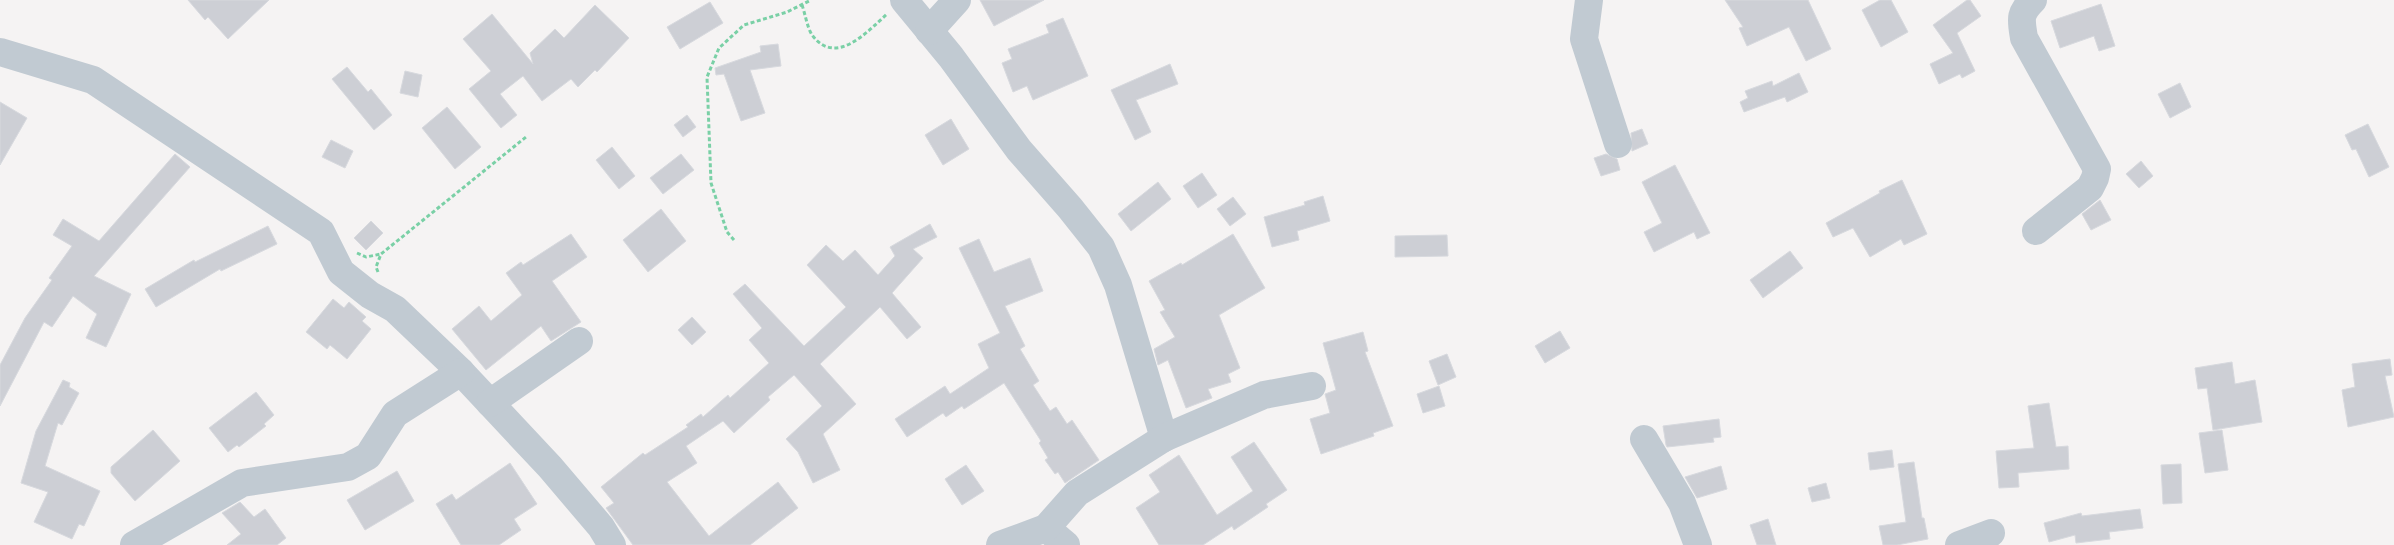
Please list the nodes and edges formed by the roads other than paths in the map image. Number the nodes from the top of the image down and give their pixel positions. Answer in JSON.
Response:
{"nodes":[{"id":1,"x":957,"y":0,"type":"edge"},
{"id":2,"x":1589,"y":0,"type":"edge"},
{"id":3,"x":2033,"y":0,"type":"edge"},
{"id":4,"x":896,"y":7,"type":"edge"},
{"id":5,"x":928,"y":31,"type":"junction"},
{"id":6,"x":0,"y":52,"type":"edge"},
{"id":7,"x":1618,"y":144,"type":"dead end"},
{"id":8,"x":2036,"y":231,"type":"dead end"},
{"id":9,"x":580,"y":341,"type":"dead end"},
{"id":10,"x":460,"y":372,"type":"junction"},
{"id":11,"x":1312,"y":386,"type":"dead end"},
{"id":12,"x":490,"y":403,"type":"junction"},
{"id":13,"x":1164,"y":438,"type":"junction"},
{"id":14,"x":1644,"y":438,"type":"dead end"},
{"id":15,"x":1991,"y":533,"type":"dead end"},
{"id":16,"x":1056,"y":536,"type":"edge"},
{"id":17,"x":134,"y":545,"type":"edge"},
{"id":18,"x":612,"y":545,"type":"edge"},
{"id":19,"x":1000,"y":545,"type":"edge"},
{"id":20,"x":1698,"y":545,"type":"edge"},
{"id":21,"x":1959,"y":545,"type":"edge"}],
"edges":[{"from":1,"to":5,"type":"street"},
{"from":2,"to":7,"type":"street"},
{"from":3,"to":8,"type":"street"},
{"from":4,"to":5,"type":"street"},
{"from":5,"to":13,"type":"street"},
{"from":6,"to":10,"type":"street"},
{"from":9,"to":12,"type":"street"},
{"from":10,"to":12,"type":"street"},
{"from":10,"to":17,"type":"street"},
{"from":11,"to":13,"type":"street"},
{"from":12,"to":18,"type":"street"},
{"from":13,"to":16,"type":"street"},
{"from":14,"to":20,"type":"street"},
{"from":15,"to":21,"type":"street"},
{"from":16,"to":19,"type":"street"}]}
